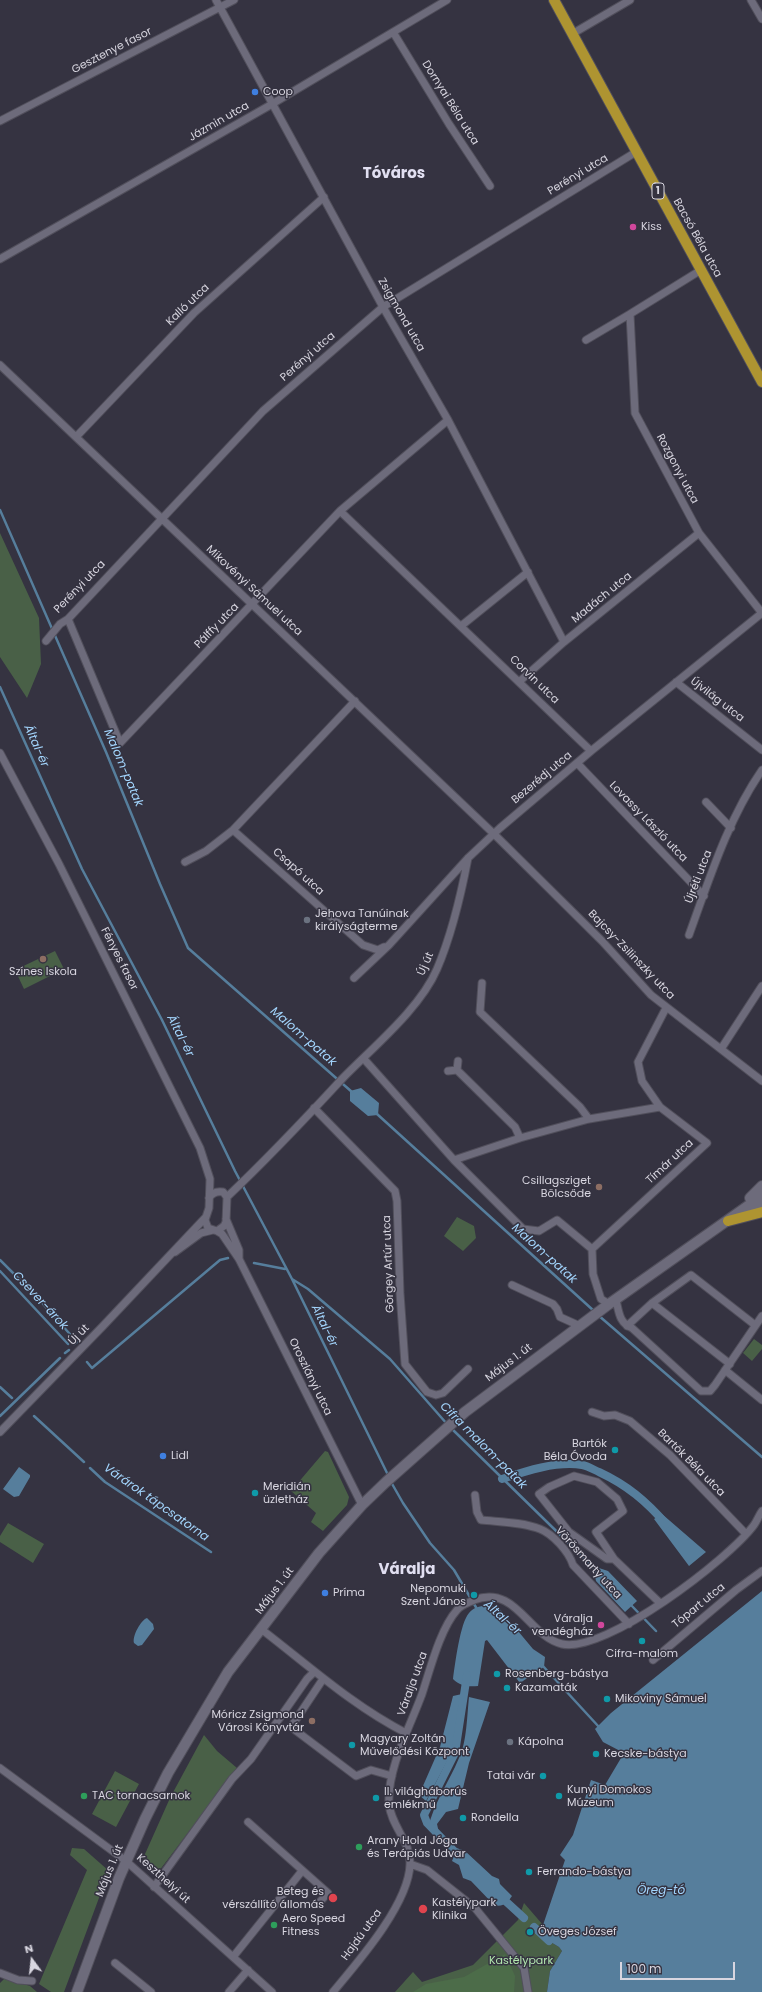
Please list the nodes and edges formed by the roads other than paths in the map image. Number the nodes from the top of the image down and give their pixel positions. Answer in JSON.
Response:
{"nodes":[{"id":1,"x":216,"y":0,"type":"edge"},
{"id":2,"x":234,"y":0,"type":"edge"},
{"id":3,"x":447,"y":0,"type":"edge"},
{"id":4,"x":554,"y":0,"type":"edge"},
{"id":5,"x":630,"y":0,"type":"edge"},
{"id":6,"x":751,"y":0,"type":"edge"},
{"id":7,"x":220,"y":7,"type":"junction"},
{"id":8,"x":762,"y":19,"type":"edge"},
{"id":9,"x":393,"y":32,"type":"junction"},
{"id":10,"x":572,"y":34,"type":"junction"},
{"id":11,"x":273,"y":104,"type":"junction"},
{"id":12,"x":0,"y":121,"type":"edge"},
{"id":13,"x":636,"y":152,"type":"junction"},
{"id":14,"x":490,"y":186,"type":"dead end"},
{"id":15,"x":324,"y":197,"type":"junction"},
{"id":16,"x":0,"y":259,"type":"edge"},
{"id":17,"x":701,"y":270,"type":"junction"},
{"id":18,"x":383,"y":306,"type":"junction"},
{"id":19,"x":630,"y":314,"type":"junction"},
{"id":20,"x":586,"y":340,"type":"dead end"},
{"id":21,"x":0,"y":365,"type":"edge"},
{"id":22,"x":762,"y":382,"type":"edge"},
{"id":23,"x":448,"y":420,"type":"junction"},
{"id":24,"x":76,"y":437,"type":"junction"},
{"id":25,"x":340,"y":511,"type":"junction"},
{"id":26,"x":160,"y":518,"type":"junction"},
{"id":27,"x":699,"y":533,"type":"junction"},
{"id":28,"x":528,"y":572,"type":"junction"},
{"id":29,"x":253,"y":604,"type":"junction"},
{"id":30,"x":762,"y":613,"type":"edge"},
{"id":31,"x":68,"y":619,"type":"junction"},
{"id":32,"x":461,"y":626,"type":"junction"},
{"id":33,"x":46,"y":641,"type":"dead end"},
{"id":34,"x":564,"y":642,"type":"junction"},
{"id":35,"x":520,"y":681,"type":"junction"},
{"id":36,"x":676,"y":682,"type":"junction"},
{"id":37,"x":355,"y":701,"type":"junction"},
{"id":38,"x":762,"y":750,"type":"edge"},
{"id":39,"x":591,"y":751,"type":"junction"},
{"id":40,"x":0,"y":753,"type":"edge"},
{"id":41,"x":577,"y":763,"type":"junction"},
{"id":42,"x":762,"y":770,"type":"edge"},
{"id":43,"x":706,"y":802,"type":"dead end"},
{"id":44,"x":731,"y":828,"type":"junction"},
{"id":45,"x":234,"y":830,"type":"junction"},
{"id":46,"x":494,"y":834,"type":"junction"},
{"id":47,"x":468,"y":858,"type":"junction"},
{"id":48,"x":186,"y":862,"type":"dead end"},
{"id":49,"x":704,"y":896,"type":"junction"},
{"id":50,"x":689,"y":936,"type":"dead end"},
{"id":51,"x":389,"y":945,"type":"junction"},
{"id":52,"x":354,"y":978,"type":"dead end"},
{"id":53,"x":482,"y":984,"type":"dead end"},
{"id":54,"x":762,"y":986,"type":"edge"},
{"id":55,"x":666,"y":1008,"type":"junction"},
{"id":56,"x":721,"y":1049,"type":"junction"},
{"id":57,"x":364,"y":1059,"type":"junction"},
{"id":58,"x":458,"y":1061,"type":"dead end"},
{"id":59,"x":457,"y":1070,"type":"junction"},
{"id":60,"x":448,"y":1071,"type":"dead end"},
{"id":61,"x":762,"y":1081,"type":"edge"},
{"id":62,"x":660,"y":1107,"type":"junction"},
{"id":63,"x":314,"y":1108,"type":"junction"},
{"id":64,"x":589,"y":1119,"type":"junction"},
{"id":65,"x":520,"y":1138,"type":"junction"},
{"id":66,"x":454,"y":1160,"type":"junction"},
{"id":67,"x":210,"y":1179,"type":"junction"},
{"id":68,"x":762,"y":1186,"type":"edge"},
{"id":69,"x":220,"y":1192,"type":"junction"},
{"id":70,"x":762,"y":1196,"type":"edge"},
{"id":71,"x":227,"y":1197,"type":"junction"},
{"id":72,"x":210,"y":1198,"type":"junction"},
{"id":73,"x":762,"y":1205,"type":"edge"},
{"id":74,"x":762,"y":1212,"type":"edge"},
{"id":75,"x":205,"y":1218,"type":"junction"},
{"id":76,"x":226,"y":1219,"type":"junction"},
{"id":77,"x":728,"y":1221,"type":"junction"},
{"id":78,"x":215,"y":1230,"type":"junction"},
{"id":79,"x":592,"y":1249,"type":"junction"},
{"id":80,"x":173,"y":1253,"type":"junction"},
{"id":81,"x":239,"y":1259,"type":"junction"},
{"id":82,"x":512,"y":1285,"type":"dead end"},
{"id":83,"x":613,"y":1302,"type":"junction"},
{"id":84,"x":652,"y":1303,"type":"junction"},
{"id":85,"x":762,"y":1316,"type":"edge"},
{"id":86,"x":756,"y":1325,"type":"junction"},
{"id":87,"x":580,"y":1326,"type":"junction"},
{"id":88,"x":627,"y":1326,"type":"junction"},
{"id":89,"x":730,"y":1364,"type":"junction"},
{"id":90,"x":468,"y":1369,"type":"dead end"},
{"id":91,"x":726,"y":1370,"type":"junction"},
{"id":92,"x":762,"y":1400,"type":"edge"},
{"id":93,"x":592,"y":1412,"type":"dead end"},
{"id":94,"x":0,"y":1432,"type":"edge"},
{"id":95,"x":475,"y":1495,"type":"dead end"},
{"id":96,"x":362,"y":1505,"type":"junction"},
{"id":97,"x":762,"y":1511,"type":"edge"},
{"id":98,"x":762,"y":1521,"type":"edge"},
{"id":99,"x":754,"y":1524,"type":"junction"},
{"id":100,"x":746,"y":1534,"type":"junction"},
{"id":101,"x":614,"y":1558,"type":"junction"},
{"id":102,"x":762,"y":1571,"type":"edge"},
{"id":103,"x":660,"y":1604,"type":"junction"},
{"id":104,"x":629,"y":1624,"type":"junction"},
{"id":105,"x":261,"y":1629,"type":"junction"},
{"id":106,"x":653,"y":1660,"type":"dead end"},
{"id":107,"x":314,"y":1672,"type":"junction"},
{"id":108,"x":323,"y":1680,"type":"junction"},
{"id":109,"x":406,"y":1733,"type":"junction"},
{"id":110,"x":0,"y":1768,"type":"edge"},
{"id":111,"x":392,"y":1776,"type":"junction"},
{"id":112,"x":248,"y":1822,"type":"dead end"},
{"id":113,"x":126,"y":1861,"type":"junction"},
{"id":114,"x":410,"y":1864,"type":"junction"},
{"id":115,"x":302,"y":1871,"type":"junction"},
{"id":116,"x":154,"y":1887,"type":"junction"},
{"id":117,"x":318,"y":1904,"type":"dead end"},
{"id":118,"x":233,"y":1957,"type":"junction"},
{"id":119,"x":115,"y":1963,"type":"dead end"},
{"id":120,"x":248,"y":1970,"type":"junction"},
{"id":121,"x":0,"y":1973,"type":"edge"},
{"id":122,"x":32,"y":1981,"type":"dead end"},
{"id":123,"x":525,"y":1981,"type":"junction"},
{"id":124,"x":77,"y":1992,"type":"edge"},
{"id":125,"x":150,"y":1992,"type":"edge"},
{"id":126,"x":229,"y":1992,"type":"edge"},
{"id":127,"x":272,"y":1992,"type":"edge"},
{"id":128,"x":333,"y":1992,"type":"edge"},
{"id":129,"x":524,"y":1992,"type":"edge"},
{"id":130,"x":528,"y":1992,"type":"edge"}],
"edges":[{"from":1,"to":7,"type":"street","name":"Zsigmond utca"},
{"from":2,"to":7,"type":"street","name":"Gesztenye fasor"},
{"from":3,"to":9,"type":"street","name":"Jázmin utca"},
{"from":4,"to":10,"type":"main road","name":"Bacsó Béla utca","number":"1"},
{"from":5,"to":10,"type":"street"},
{"from":6,"to":8,"type":"street"},
{"from":7,"to":11,"type":"street","name":"Zsigmond utca"},
{"from":7,"to":12,"type":"street","name":"Gesztenye fasor"},
{"from":9,"to":11,"type":"street","name":"Jázmin utca"},
{"from":9,"to":14,"type":"street","name":"Dornyai Béla utca"},
{"from":10,"to":13,"type":"main road","name":"Bacsó Béla utca","number":"1"},
{"from":11,"to":15,"type":"street","name":"Zsigmond utca"},
{"from":11,"to":16,"type":"street","name":"Jázmin utca"},
{"from":13,"to":17,"type":"main road","name":"Bacsó Béla utca","number":"1"},
{"from":13,"to":18,"type":"street","name":"Perényi utca"},
{"from":15,"to":18,"type":"street","name":"Zsigmond utca"},
{"from":15,"to":24,"type":"street","name":"Kalló utca"},
{"from":17,"to":19,"type":"street"},
{"from":17,"to":22,"type":"main road","name":"Bacsó Béla utca","number":"1"},
{"from":18,"to":23,"type":"street","name":"Zsigmond utca"},
{"from":18,"to":26,"type":"street","name":"Perényi utca"},
{"from":19,"to":20,"type":"street"},
{"from":19,"to":27,"type":"street","name":"Rozgonyi utca"},
{"from":21,"to":24,"type":"street","name":"Mikovényi Sámuel utca"},
{"from":23,"to":25,"type":"street","name":"Pálffy utca"},
{"from":23,"to":28,"type":"street","name":"Zsigmond utca"},
{"from":24,"to":26,"type":"street","name":"Mikovényi Sámuel utca"},
{"from":25,"to":29,"type":"street","name":"Pálffy utca"},
{"from":25,"to":32,"type":"street","name":"Corvin utca"},
{"from":26,"to":29,"type":"street","name":"Mikovényi Sámuel utca"},
{"from":26,"to":31,"type":"street","name":"Perényi utca"},
{"from":27,"to":30,"type":"street","name":"Rozgonyi utca"},
{"from":27,"to":34,"type":"street","name":"Madách utca"},
{"from":28,"to":32,"type":"street"},
{"from":28,"to":34,"type":"street","name":"Zsigmond utca"},
{"from":29,"to":31,"type":"street","name":"Pálffy utca"},
{"from":29,"to":37,"type":"street","name":"Mikovényi Sámuel utca"},
{"from":30,"to":36,"type":"street","name":"Bezerédj utca"},
{"from":31,"to":33,"type":"street","name":"Perényi utca"},
{"from":32,"to":35,"type":"street","name":"Corvin utca"},
{"from":34,"to":35,"type":"street","name":"Madách utca"},
{"from":35,"to":39,"type":"street","name":"Corvin utca"},
{"from":36,"to":38,"type":"street","name":"Újvilág utca"},
{"from":36,"to":39,"type":"street","name":"Bezerédj utca"},
{"from":37,"to":45,"type":"street"},
{"from":37,"to":46,"type":"street","name":"Mikovényi Sámuel utca"},
{"from":39,"to":41,"type":"street","name":"Bezerédj utca"},
{"from":40,"to":67,"type":"street","name":"Fényes fasor"},
{"from":41,"to":46,"type":"street","name":"Bezerédj utca"},
{"from":41,"to":49,"type":"street","name":"Lovassy László utca"},
{"from":42,"to":44,"type":"street","name":"Újréti utca"},
{"from":43,"to":44,"type":"street"},
{"from":44,"to":49,"type":"street","name":"Újréti utca"},
{"from":45,"to":48,"type":"street"},
{"from":45,"to":51,"type":"street","name":"Csapó utca"},
{"from":46,"to":47,"type":"street","name":"Bezerédj utca"},
{"from":46,"to":55,"type":"street","name":"Bajcsy-Zsilinszky utca"},
{"from":47,"to":51,"type":"street","name":"Bezerédj utca"},
{"from":47,"to":57,"type":"street","name":"Új út"},
{"from":49,"to":50,"type":"street","name":"Újréti utca"},
{"from":51,"to":52,"type":"street","name":"Bezerédj utca"},
{"from":53,"to":64,"type":"street"},
{"from":54,"to":56,"type":"street"},
{"from":55,"to":56,"type":"street","name":"Bajcsy-Zsilinszky utca"},
{"from":55,"to":62,"type":"street","name":"Tímár utca"},
{"from":56,"to":61,"type":"street","name":"Bajcsy-Zsilinszky utca"},
{"from":57,"to":63,"type":"street","name":"Új út"},
{"from":57,"to":66,"type":"street"},
{"from":58,"to":59,"type":"street"},
{"from":59,"to":60,"type":"street"},
{"from":59,"to":65,"type":"street"},
{"from":62,"to":64,"type":"street"},
{"from":62,"to":79,"type":"street","name":"Tímár utca"},
{"from":63,"to":71,"type":"street","name":"Új út"},
{"from":63,"to":90,"type":"street","name":"Görgey Artúr utca"},
{"from":64,"to":65,"type":"street"},
{"from":65,"to":66,"type":"street"},
{"from":66,"to":79,"type":"street"},
{"from":67,"to":69,"type":"street","name":"Fényes fasor"},
{"from":67,"to":72,"type":"street","name":"Fényes fasor"},
{"from":68,"to":77,"type":"main road"},
{"from":69,"to":71,"type":"street","name":"Fényes fasor"},
{"from":69,"to":72,"type":"street"},
{"from":70,"to":77,"type":"main road","name":"Május 1. út"},
{"from":71,"to":76,"type":"street"},
{"from":72,"to":75,"type":"street","name":"Fényes fasor"},
{"from":73,"to":77,"type":"main road","name":"Május 1. út"},
{"from":74,"to":77,"type":"main road"},
{"from":75,"to":78,"type":"street","name":"Oroszlányi utca"},
{"from":75,"to":80,"type":"street","name":"Új út"},
{"from":76,"to":78,"type":"street"},
{"from":76,"to":81,"type":"street","name":"Oroszlányi utca"},
{"from":77,"to":83,"type":"main road","name":"Május 1. út"},
{"from":78,"to":80,"type":"street","name":"Új út"},
{"from":78,"to":81,"type":"street","name":"Oroszlányi utca"},
{"from":79,"to":83,"type":"street"},
{"from":80,"to":94,"type":"street","name":"Új út"},
{"from":81,"to":96,"type":"street","name":"Oroszlányi utca"},
{"from":82,"to":87,"type":"street"},
{"from":83,"to":87,"type":"main road","name":"Május 1. út"},
{"from":83,"to":88,"type":"street"},
{"from":84,"to":86,"type":"street"},
{"from":84,"to":88,"type":"street"},
{"from":84,"to":89,"type":"street"},
{"from":85,"to":86,"type":"street"},
{"from":86,"to":89,"type":"street"},
{"from":87,"to":96,"type":"main road","name":"Május 1. út"},
{"from":88,"to":91,"type":"street"},
{"from":89,"to":91,"type":"street"},
{"from":91,"to":92,"type":"street"},
{"from":93,"to":100,"type":"street","name":"Bartók Béla utca"},
{"from":95,"to":104,"type":"street","name":"Vörösmarty utca"},
{"from":96,"to":105,"type":"main road","name":"Május 1. út"},
{"from":97,"to":99,"type":"street"},
{"from":98,"to":99,"type":"street"},
{"from":99,"to":100,"type":"street"},
{"from":100,"to":103,"type":"street"},
{"from":101,"to":101,"type":"street"},
{"from":101,"to":103,"type":"street"},
{"from":102,"to":106,"type":"street","name":"Tópart utca"},
{"from":103,"to":104,"type":"street"},
{"from":104,"to":109,"type":"street","name":"Váralja utca"},
{"from":105,"to":107,"type":"street"},
{"from":105,"to":113,"type":"main road","name":"Május 1. út"},
{"from":107,"to":108,"type":"street"},
{"from":107,"to":116,"type":"street"},
{"from":108,"to":109,"type":"street"},
{"from":108,"to":111,"type":"street"},
{"from":109,"to":111,"type":"street","name":"Váralja utca"},
{"from":110,"to":113,"type":"street","name":"Keszthelyi út"},
{"from":111,"to":114,"type":"street","name":"Váralja utca"},
{"from":112,"to":115,"type":"street"},
{"from":113,"to":116,"type":"street","name":"Keszthelyi út"},
{"from":113,"to":124,"type":"main road","name":"Május 1. út"},
{"from":114,"to":123,"type":"street"},
{"from":114,"to":128,"type":"street","name":"Hajdú utca"},
{"from":115,"to":117,"type":"street"},
{"from":115,"to":118,"type":"street"},
{"from":116,"to":118,"type":"street","name":"Keszthelyi út"},
{"from":118,"to":120,"type":"street","name":"Keszthelyi út"},
{"from":119,"to":125,"type":"street"},
{"from":120,"to":126,"type":"street"},
{"from":120,"to":127,"type":"street","name":"Keszthelyi út"},
{"from":121,"to":122,"type":"street"},
{"from":123,"to":129,"type":"street"},
{"from":123,"to":130,"type":"street"}]}
